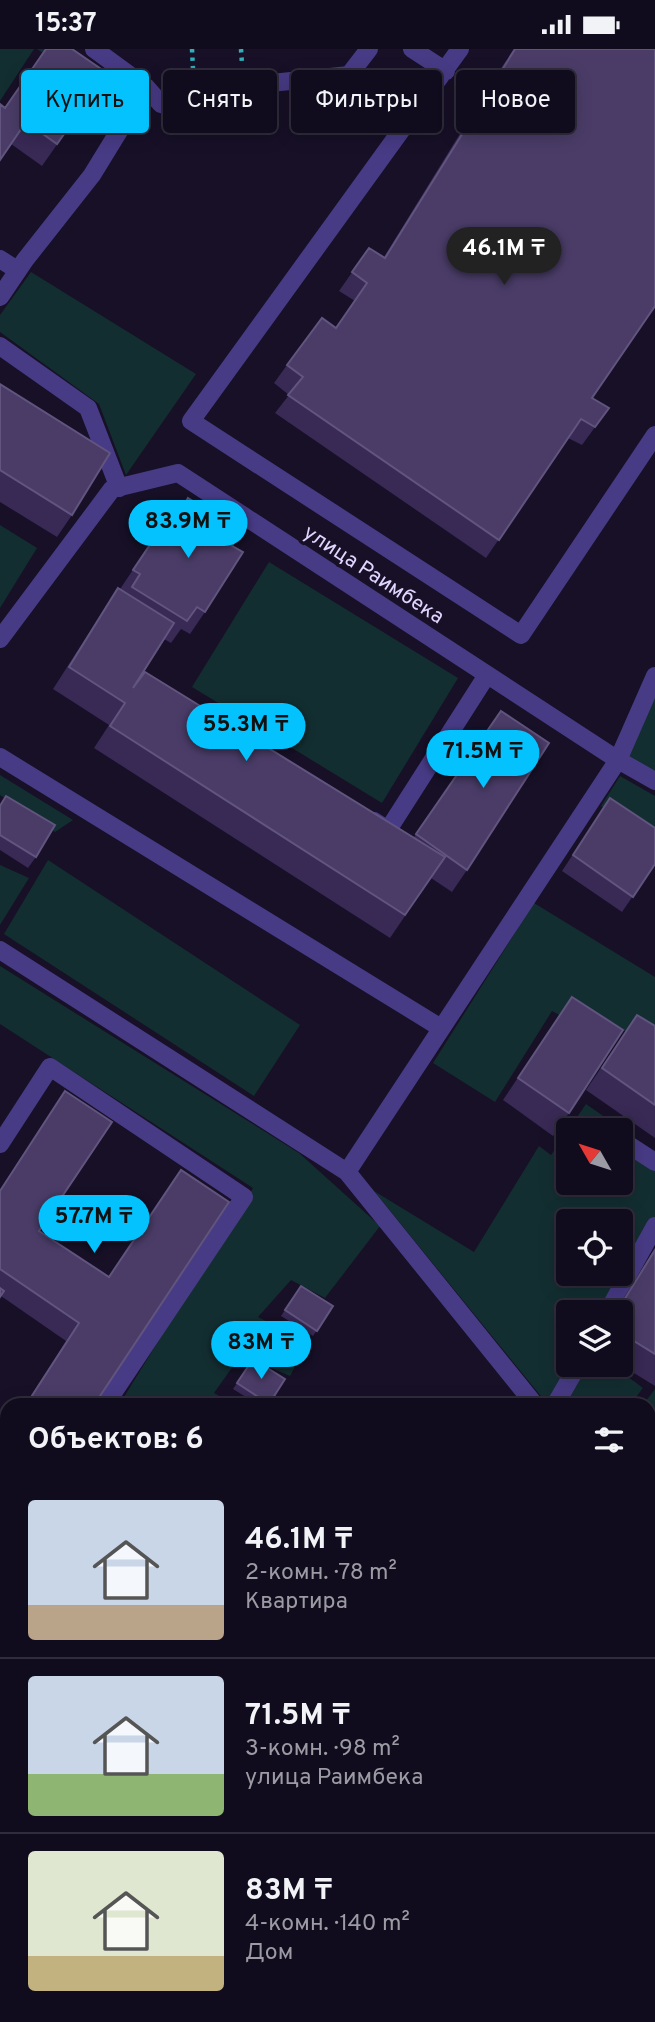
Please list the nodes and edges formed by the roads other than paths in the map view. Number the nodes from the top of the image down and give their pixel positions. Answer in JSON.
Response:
{"nodes":[{"id":1,"x":94,"y":49,"type":"edge"},
{"id":2,"x":369,"y":49,"type":"edge"},
{"id":3,"x":412,"y":49,"type":"edge"},
{"id":4,"x":460,"y":49,"type":"edge"},
{"id":5,"x":123,"y":70,"type":"edge"},
{"id":6,"x":446,"y":71,"type":"junction"},
{"id":7,"x":149,"y":90,"type":"edge"},
{"id":8,"x":118,"y":133,"type":"edge"},
{"id":9,"x":0,"y":259,"type":"edge"},
{"id":10,"x":17,"y":270,"type":"junction"},
{"id":11,"x":0,"y":297,"type":"edge"},
{"id":12,"x":0,"y":346,"type":"edge"},
{"id":13,"x":655,"y":436,"type":"edge"},
{"id":14,"x":119,"y":488,"type":"junction"},
{"id":15,"x":0,"y":639,"type":"edge"},
{"id":16,"x":487,"y":675,"type":"junction"},
{"id":17,"x":655,"y":677,"type":"edge"},
{"id":18,"x":0,"y":757,"type":"edge"},
{"id":19,"x":618,"y":760,"type":"junction"},
{"id":20,"x":655,"y":781,"type":"edge"},
{"id":21,"x":364,"y":815,"type":"edge"},
{"id":22,"x":0,"y":950,"type":"edge"},
{"id":23,"x":441,"y":1028,"type":"junction"},
{"id":24,"x":0,"y":1144,"type":"edge"},
{"id":25,"x":634,"y":1148,"type":"edge"},
{"id":26,"x":655,"y":1162,"type":"edge"},
{"id":27,"x":347,"y":1172,"type":"junction"},
{"id":28,"x":655,"y":1226,"type":"edge"},
{"id":29,"x":614,"y":1300,"type":"edge"},
{"id":30,"x":571,"y":1377,"type":"edge"},
{"id":31,"x":109,"y":1398,"type":"edge"},
{"id":32,"x":525,"y":1398,"type":"edge"},
{"id":33,"x":559,"y":1398,"type":"edge"}],
"edges":[{"from":1,"to":5,"type":"street"},
{"from":2,"to":7,"type":"street"},
{"from":3,"to":6,"type":"street"},
{"from":4,"to":6,"type":"street"},
{"from":6,"to":13,"type":"street"},
{"from":8,"to":10,"type":"street"},
{"from":9,"to":10,"type":"street"},
{"from":10,"to":11,"type":"street"},
{"from":12,"to":14,"type":"street"},
{"from":14,"to":15,"type":"street"},
{"from":14,"to":16,"type":"street","name":"улица Раимбека"},
{"from":16,"to":19,"type":"street","name":"улица Раимбека"},
{"from":16,"to":21,"type":"street"},
{"from":17,"to":19,"type":"street"},
{"from":18,"to":23,"type":"street"},
{"from":19,"to":20,"type":"street","name":"улица Раимбека"},
{"from":19,"to":23,"type":"street"},
{"from":22,"to":27,"type":"street"},
{"from":23,"to":27,"type":"street"},
{"from":24,"to":31,"type":"street"},
{"from":25,"to":26,"type":"street"},
{"from":27,"to":32,"type":"street"},
{"from":28,"to":29,"type":"street"},
{"from":30,"to":33,"type":"street"}]}
